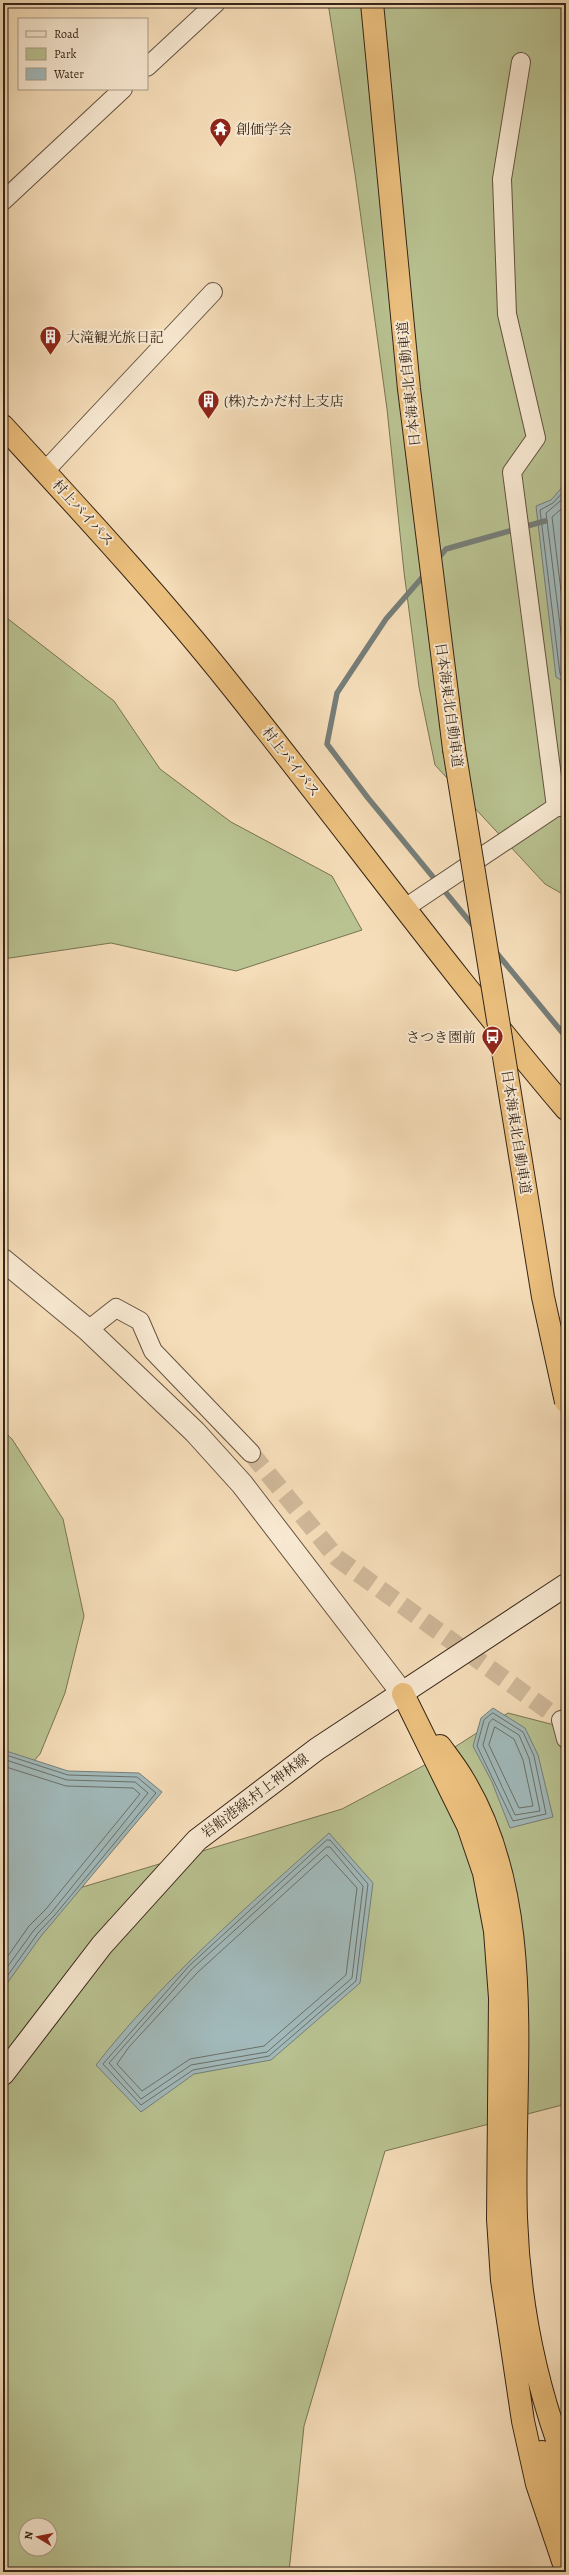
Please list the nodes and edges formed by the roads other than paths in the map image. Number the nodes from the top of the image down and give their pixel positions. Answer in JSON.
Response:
{"nodes":[{"id":1,"x":216,"y":3,"type":"edge"},
{"id":2,"x":372,"y":3,"type":"edge"},
{"id":3,"x":521,"y":62,"type":"dead end"},
{"id":4,"x":148,"y":66,"type":"edge"},
{"id":5,"x":122,"y":90,"type":"edge"},
{"id":6,"x":3,"y":201,"type":"edge"},
{"id":7,"x":214,"y":292,"type":"dead end"},
{"id":8,"x":3,"y":426,"type":"edge"},
{"id":9,"x":45,"y":471,"type":"junction"},
{"id":10,"x":561,"y":807,"type":"edge"},
{"id":11,"x":405,"y":908,"type":"junction"},
{"id":12,"x":566,"y":1109,"type":"edge"},
{"id":13,"x":3,"y":1260,"type":"edge"},
{"id":14,"x":88,"y":1330,"type":"junction"},
{"id":15,"x":566,"y":1402,"type":"edge"},
{"id":16,"x":251,"y":1453,"type":"tunnel mouth"},
{"id":17,"x":566,"y":1585,"type":"edge"},
{"id":18,"x":403,"y":1694,"type":"junction"},
{"id":19,"x":561,"y":1720,"type":"tunnel mouth"},
{"id":20,"x":566,"y":1739,"type":"edge"},
{"id":21,"x":3,"y":2074,"type":"edge"},
{"id":22,"x":514,"y":2353,"type":"junction"},
{"id":23,"x":562,"y":2449,"type":"edge"},
{"id":24,"x":566,"y":2464,"type":"edge"},
{"id":25,"x":566,"y":2510,"type":"edge"},
{"id":26,"x":566,"y":2570,"type":"edge"}],
"edges":[{"from":1,"to":4,"type":"street"},
{"from":2,"to":15,"type":"highway","name":"日本海東北自動車道","bridge":true},
{"from":3,"to":10,"type":"street"},
{"from":5,"to":6,"type":"street"},
{"from":7,"to":9,"type":"street"},
{"from":8,"to":9,"type":"highway","name":"村上バイパス"},
{"from":9,"to":11,"type":"highway","name":"村上バイパス"},
{"from":10,"to":11,"type":"street"},
{"from":11,"to":12,"type":"highway","name":"村上バイパス"},
{"from":13,"to":14,"type":"main road"},
{"from":14,"to":16,"type":"street"},
{"from":14,"to":18,"type":"main road"},
{"from":17,"to":18,"type":"main road","name":"岩船港線;村上神林線"},
{"from":18,"to":21,"type":"main road","name":"岩船港線;村上神林線"},
{"from":18,"to":22,"type":"highway"},
{"from":18,"to":23,"type":"highway"},
{"from":19,"to":20,"type":"street"},
{"from":22,"to":25,"type":"highway"},
{"from":22,"to":26,"type":"highway"},
{"from":23,"to":24,"type":"highway"}]}
